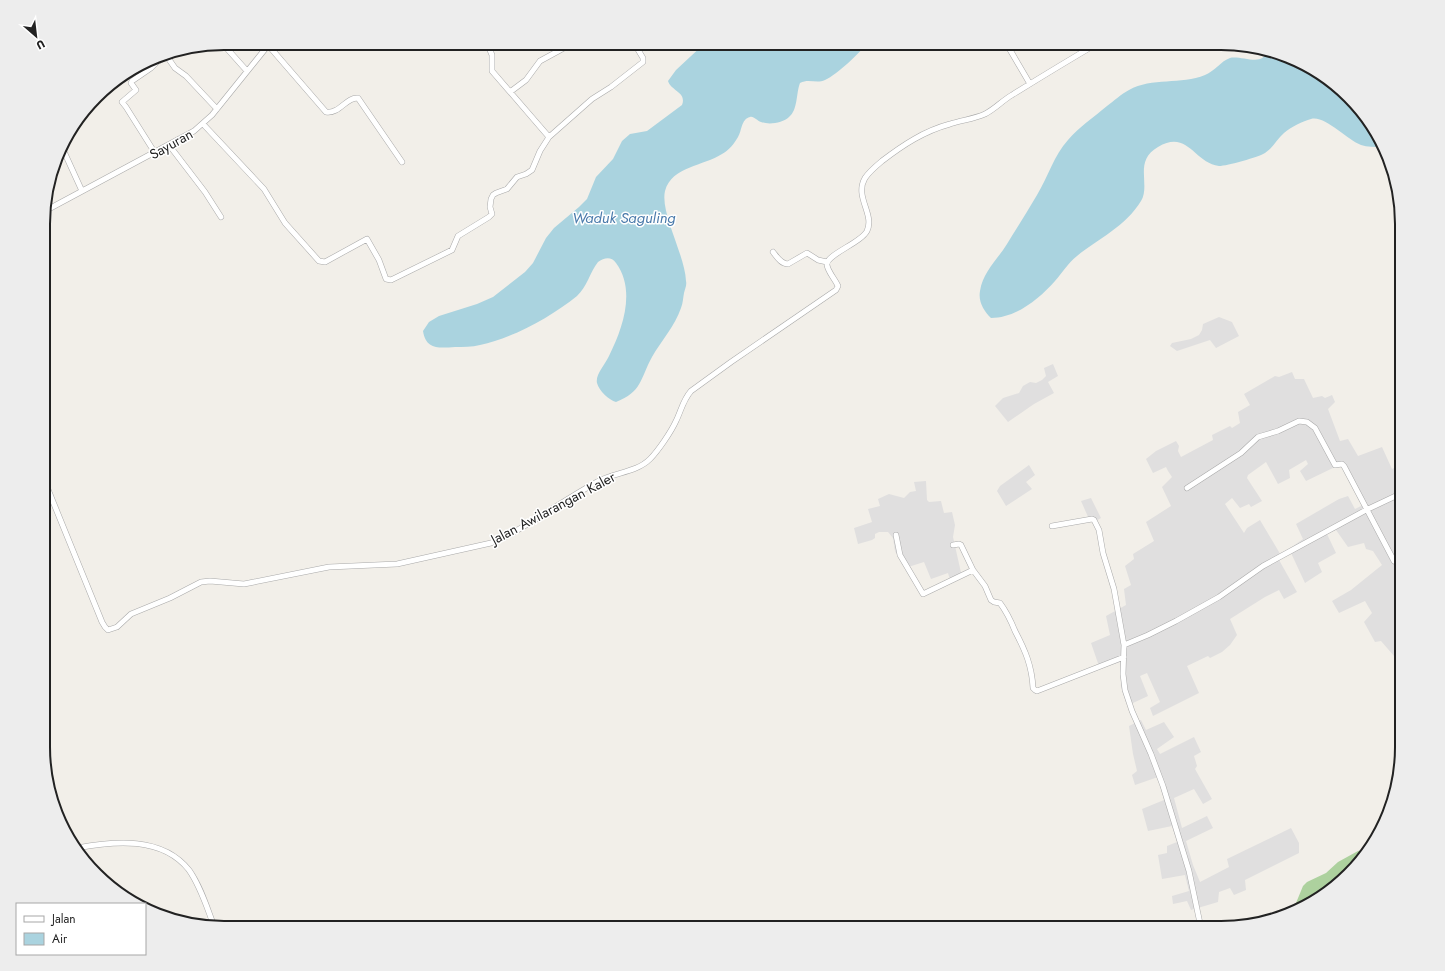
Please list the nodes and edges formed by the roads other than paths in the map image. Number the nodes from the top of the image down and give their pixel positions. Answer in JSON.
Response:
{"nodes":[{"id":1,"x":228,"y":50,"type":"edge"},
{"id":2,"x":264,"y":50,"type":"edge"},
{"id":3,"x":274,"y":50,"type":"edge"},
{"id":4,"x":490,"y":50,"type":"edge"},
{"id":5,"x":556,"y":50,"type":"edge"},
{"id":6,"x":638,"y":50,"type":"edge"},
{"id":7,"x":1010,"y":50,"type":"edge"},
{"id":8,"x":1086,"y":50,"type":"edge"},
{"id":9,"x":169,"y":59,"type":"edge"},
{"id":10,"x":154,"y":65,"type":"edge"},
{"id":11,"x":247,"y":71,"type":"junction"},
{"id":12,"x":1030,"y":84,"type":"junction"},
{"id":13,"x":510,"y":92,"type":"junction"},
{"id":14,"x":217,"y":109,"type":"junction"},
{"id":15,"x":203,"y":124,"type":"junction"},
{"id":16,"x":549,"y":137,"type":"junction"},
{"id":17,"x":169,"y":145,"type":"junction"},
{"id":18,"x":155,"y":153,"type":"junction"},
{"id":19,"x":65,"y":154,"type":"edge"},
{"id":20,"x":402,"y":162,"type":"dead end"},
{"id":21,"x":82,"y":191,"type":"junction"},
{"id":22,"x":51,"y":206,"type":"edge"},
{"id":23,"x":221,"y":217,"type":"dead end"},
{"id":24,"x":773,"y":252,"type":"dead end"},
{"id":25,"x":827,"y":262,"type":"junction"},
{"id":26,"x":1187,"y":488,"type":"dead end"},
{"id":27,"x":50,"y":496,"type":"edge"},
{"id":28,"x":1395,"y":496,"type":"edge"},
{"id":29,"x":1366,"y":510,"type":"junction"},
{"id":30,"x":1052,"y":526,"type":"dead end"},
{"id":31,"x":896,"y":535,"type":"dead end"},
{"id":32,"x":953,"y":545,"type":"dead end"},
{"id":33,"x":1395,"y":562,"type":"edge"},
{"id":34,"x":974,"y":570,"type":"junction"},
{"id":35,"x":1124,"y":645,"type":"junction"},
{"id":36,"x":1124,"y":657,"type":"junction"},
{"id":37,"x":81,"y":847,"type":"edge"},
{"id":38,"x":212,"y":921,"type":"edge"},
{"id":39,"x":1200,"y":921,"type":"edge"}],
"edges":[{"from":1,"to":11,"type":"street"},
{"from":2,"to":11,"type":"street","name":"Sayuran"},
{"from":3,"to":20,"type":"street"},
{"from":4,"to":13,"type":"street"},
{"from":5,"to":13,"type":"street"},
{"from":6,"to":16,"type":"street"},
{"from":7,"to":12,"type":"street"},
{"from":8,"to":12,"type":"street"},
{"from":9,"to":14,"type":"street"},
{"from":10,"to":18,"type":"street"},
{"from":11,"to":14,"type":"street","name":"Sayuran"},
{"from":12,"to":25,"type":"street"},
{"from":13,"to":16,"type":"street"},
{"from":14,"to":15,"type":"street","name":"Sayuran"},
{"from":15,"to":16,"type":"street"},
{"from":15,"to":17,"type":"street","name":"Sayuran"},
{"from":17,"to":18,"type":"street","name":"Sayuran"},
{"from":17,"to":23,"type":"street"},
{"from":18,"to":21,"type":"street","name":"Sayuran"},
{"from":19,"to":21,"type":"street"},
{"from":21,"to":22,"type":"street","name":"Sayuran"},
{"from":24,"to":25,"type":"street"},
{"from":25,"to":27,"type":"street","name":"Jalan Awilarangan Kaler"},
{"from":26,"to":29,"type":"street"},
{"from":28,"to":29,"type":"street"},
{"from":29,"to":33,"type":"street"},
{"from":29,"to":35,"type":"street"},
{"from":30,"to":35,"type":"street"},
{"from":31,"to":34,"type":"street"},
{"from":32,"to":34,"type":"street"},
{"from":34,"to":36,"type":"street"},
{"from":35,"to":36,"type":"street"},
{"from":36,"to":39,"type":"street"},
{"from":37,"to":38,"type":"street"}]}
